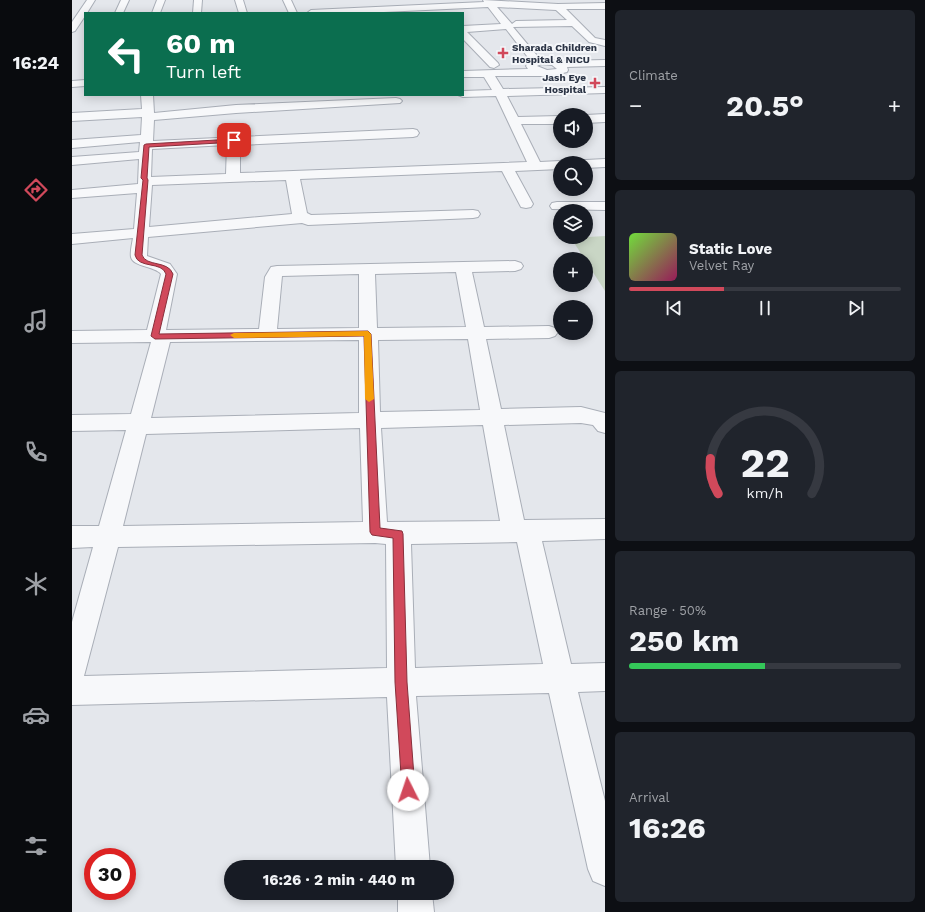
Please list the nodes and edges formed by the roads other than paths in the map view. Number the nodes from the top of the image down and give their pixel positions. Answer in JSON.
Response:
{"nodes":[{"id":1,"x":90,"y":0,"type":"edge"},
{"id":2,"x":125,"y":0,"type":"edge"},
{"id":3,"x":161,"y":0,"type":"edge"},
{"id":4,"x":198,"y":0,"type":"edge"},
{"id":5,"x":239,"y":0,"type":"edge"},
{"id":6,"x":287,"y":0,"type":"edge"},
{"id":7,"x":337,"y":0,"type":"edge"},
{"id":8,"x":384,"y":0,"type":"edge"},
{"id":9,"x":78,"y":1,"type":"dead end"},
{"id":10,"x":494,"y":2,"type":"edge"},
{"id":11,"x":441,"y":6,"type":"edge"},
{"id":12,"x":605,"y":6,"type":"edge"},
{"id":13,"x":558,"y":7,"type":"junction"},
{"id":14,"x":392,"y":11,"type":"edge"},
{"id":15,"x":72,"y":12,"type":"edge"},
{"id":16,"x":83,"y":12,"type":"junction"},
{"id":17,"x":119,"y":12,"type":"edge"},
{"id":18,"x":156,"y":12,"type":"edge"},
{"id":19,"x":197,"y":12,"type":"edge"},
{"id":20,"x":242,"y":12,"type":"edge"},
{"id":21,"x":290,"y":12,"type":"edge"},
{"id":22,"x":345,"y":12,"type":"edge"},
{"id":23,"x":574,"y":23,"type":"junction"},
{"id":24,"x":512,"y":25,"type":"junction"},
{"id":25,"x":73,"y":26,"type":"edge"},
{"id":26,"x":464,"y":30,"type":"edge"},
{"id":27,"x":464,"y":34,"type":"edge"},
{"id":28,"x":605,"y":43,"type":"edge"},
{"id":29,"x":605,"y":62,"type":"edge"},
{"id":30,"x":539,"y":65,"type":"junction"},
{"id":31,"x":464,"y":67,"type":"edge"},
{"id":32,"x":560,"y":67,"type":"junction"},
{"id":33,"x":491,"y":70,"type":"junction"},
{"id":34,"x":605,"y":70,"type":"edge"},
{"id":35,"x":464,"y":74,"type":"edge"},
{"id":36,"x":72,"y":84,"type":"edge"},
{"id":37,"x":84,"y":85,"type":"edge"},
{"id":38,"x":84,"y":86,"type":"edge"},
{"id":39,"x":605,"y":90,"type":"edge"},
{"id":40,"x":72,"y":92,"type":"edge"},
{"id":41,"x":500,"y":93,"type":"junction"},
{"id":42,"x":464,"y":94,"type":"edge"},
{"id":43,"x":147,"y":96,"type":"edge"},
{"id":44,"x":396,"y":101,"type":"dead end"},
{"id":45,"x":506,"y":106,"type":"junction"},
{"id":46,"x":522,"y":106,"type":"dead end"},
{"id":47,"x":604,"y":113,"type":"edge"},
{"id":48,"x":148,"y":114,"type":"junction"},
{"id":49,"x":72,"y":117,"type":"edge"},
{"id":50,"x":593,"y":117,"type":"edge"},
{"id":51,"x":553,"y":120,"type":"edge"},
{"id":52,"x":513,"y":121,"type":"junction"},
{"id":53,"x":413,"y":133,"type":"dead end"},
{"id":54,"x":234,"y":140,"type":"junction"},
{"id":55,"x":72,"y":144,"type":"edge"},
{"id":56,"x":146,"y":146,"type":"junction"},
{"id":57,"x":72,"y":161,"type":"edge"},
{"id":58,"x":553,"y":165,"type":"edge"},
{"id":59,"x":535,"y":166,"type":"junction"},
{"id":60,"x":506,"y":167,"type":"junction"},
{"id":61,"x":292,"y":176,"type":"junction"},
{"id":62,"x":233,"y":178,"type":"junction"},
{"id":63,"x":145,"y":184,"type":"junction"},
{"id":64,"x":72,"y":194,"type":"edge"},
{"id":65,"x":526,"y":204,"type":"dead end"},
{"id":66,"x":593,"y":206,"type":"edge"},
{"id":67,"x":605,"y":206,"type":"edge"},
{"id":68,"x":473,"y":214,"type":"dead end"},
{"id":69,"x":303,"y":218,"type":"junction"},
{"id":70,"x":141,"y":234,"type":"junction"},
{"id":71,"x":72,"y":239,"type":"edge"},
{"id":72,"x":515,"y":266,"type":"dead end"},
{"id":73,"x":463,"y":267,"type":"junction"},
{"id":74,"x":367,"y":269,"type":"junction"},
{"id":75,"x":549,"y":332,"type":"dead end"},
{"id":76,"x":476,"y":333,"type":"junction"},
{"id":77,"x":368,"y":334,"type":"junction"},
{"id":78,"x":267,"y":335,"type":"junction"},
{"id":79,"x":158,"y":336,"type":"junction"},
{"id":80,"x":72,"y":337,"type":"edge"},
{"id":81,"x":492,"y":419,"type":"junction"},
{"id":82,"x":370,"y":421,"type":"junction"},
{"id":83,"x":72,"y":423,"type":"edge"},
{"id":84,"x":138,"y":424,"type":"junction"},
{"id":85,"x":605,"y":425,"type":"edge"},
{"id":86,"x":605,"y":529,"type":"edge"},
{"id":87,"x":521,"y":530,"type":"junction"},
{"id":88,"x":387,"y":533,"type":"junction"},
{"id":89,"x":72,"y":536,"type":"edge"},
{"id":90,"x":108,"y":536,"type":"junction"},
{"id":91,"x":72,"y":672,"type":"edge"},
{"id":92,"x":605,"y":677,"type":"edge"},
{"id":93,"x":560,"y":678,"type":"junction"},
{"id":94,"x":401,"y":682,"type":"junction"},
{"id":95,"x":72,"y":691,"type":"edge"},
{"id":96,"x":414,"y":860,"type":"edge"},
{"id":97,"x":605,"y":869,"type":"edge"},
{"id":98,"x":415,"y":900,"type":"edge"},
{"id":99,"x":416,"y":912,"type":"edge"}],
"edges":[{"from":1,"to":9,"type":"street"},
{"from":1,"to":16,"type":"street"},
{"from":2,"to":17,"type":"street"},
{"from":3,"to":18,"type":"street"},
{"from":4,"to":19,"type":"street"},
{"from":5,"to":20,"type":"street"},
{"from":6,"to":21,"type":"street"},
{"from":7,"to":22,"type":"street"},
{"from":8,"to":14,"type":"street"},
{"from":10,"to":11,"type":"street"},
{"from":10,"to":13,"type":"street"},
{"from":10,"to":24,"type":"street"},
{"from":11,"to":14,"type":"street"},
{"from":12,"to":13,"type":"street"},
{"from":13,"to":23,"type":"street"},
{"from":14,"to":22,"type":"street"},
{"from":15,"to":16,"type":"street"},
{"from":16,"to":25,"type":"street"},
{"from":23,"to":24,"type":"street"},
{"from":23,"to":28,"type":"street"},
{"from":24,"to":26,"type":"street"},
{"from":24,"to":30,"type":"street"},
{"from":27,"to":33,"type":"street"},
{"from":29,"to":32,"type":"street"},
{"from":30,"to":32,"type":"street"},
{"from":30,"to":33,"type":"street"},
{"from":31,"to":33,"type":"street"},
{"from":32,"to":34,"type":"street"},
{"from":33,"to":35,"type":"street"},
{"from":33,"to":41,"type":"street"},
{"from":36,"to":37,"type":"street"},
{"from":38,"to":40,"type":"street"},
{"from":39,"to":41,"type":"street"},
{"from":41,"to":42,"type":"street"},
{"from":41,"to":45,"type":"street"},
{"from":43,"to":48,"type":"street"},
{"from":44,"to":48,"type":"street"},
{"from":45,"to":46,"type":"street"},
{"from":45,"to":52,"type":"street"},
{"from":47,"to":50,"type":"street"},
{"from":48,"to":49,"type":"street"},
{"from":48,"to":56,"type":"street"},
{"from":51,"to":52,"type":"street"},
{"from":52,"to":59,"type":"street"},
{"from":53,"to":54,"type":"street"},
{"from":54,"to":56,"type":"street"},
{"from":54,"to":62,"type":"street"},
{"from":55,"to":56,"type":"street"},
{"from":56,"to":57,"type":"street"},
{"from":56,"to":63,"type":"street"},
{"from":58,"to":59,"type":"street"},
{"from":59,"to":60,"type":"street"},
{"from":60,"to":61,"type":"street"},
{"from":60,"to":65,"type":"street"},
{"from":61,"to":62,"type":"street"},
{"from":61,"to":69,"type":"street"},
{"from":62,"to":63,"type":"street"},
{"from":63,"to":64,"type":"street"},
{"from":63,"to":70,"type":"street"},
{"from":66,"to":67,"type":"street"},
{"from":68,"to":69,"type":"street"},
{"from":69,"to":70,"type":"street"},
{"from":70,"to":71,"type":"street"},
{"from":70,"to":79,"type":"street"},
{"from":72,"to":73,"type":"street"},
{"from":73,"to":74,"type":"street"},
{"from":73,"to":76,"type":"street"},
{"from":74,"to":77,"type":"street"},
{"from":74,"to":78,"type":"street"},
{"from":75,"to":76,"type":"street"},
{"from":76,"to":77,"type":"street"},
{"from":76,"to":81,"type":"street"},
{"from":77,"to":78,"type":"street"},
{"from":77,"to":82,"type":"street"},
{"from":78,"to":79,"type":"street"},
{"from":79,"to":80,"type":"street"},
{"from":79,"to":84,"type":"street"},
{"from":81,"to":82,"type":"street"},
{"from":81,"to":85,"type":"street"},
{"from":81,"to":87,"type":"street"},
{"from":82,"to":84,"type":"street"},
{"from":82,"to":88,"type":"street"},
{"from":83,"to":84,"type":"street"},
{"from":84,"to":90,"type":"street"},
{"from":86,"to":87,"type":"street"},
{"from":87,"to":88,"type":"street"},
{"from":87,"to":93,"type":"street"},
{"from":88,"to":90,"type":"street"},
{"from":88,"to":94,"type":"street"},
{"from":89,"to":90,"type":"street"},
{"from":90,"to":91,"type":"street"},
{"from":92,"to":93,"type":"street"},
{"from":93,"to":94,"type":"street"},
{"from":93,"to":97,"type":"street"},
{"from":94,"to":95,"type":"street"},
{"from":94,"to":96,"type":"street"},
{"from":98,"to":99,"type":"street"}]}
